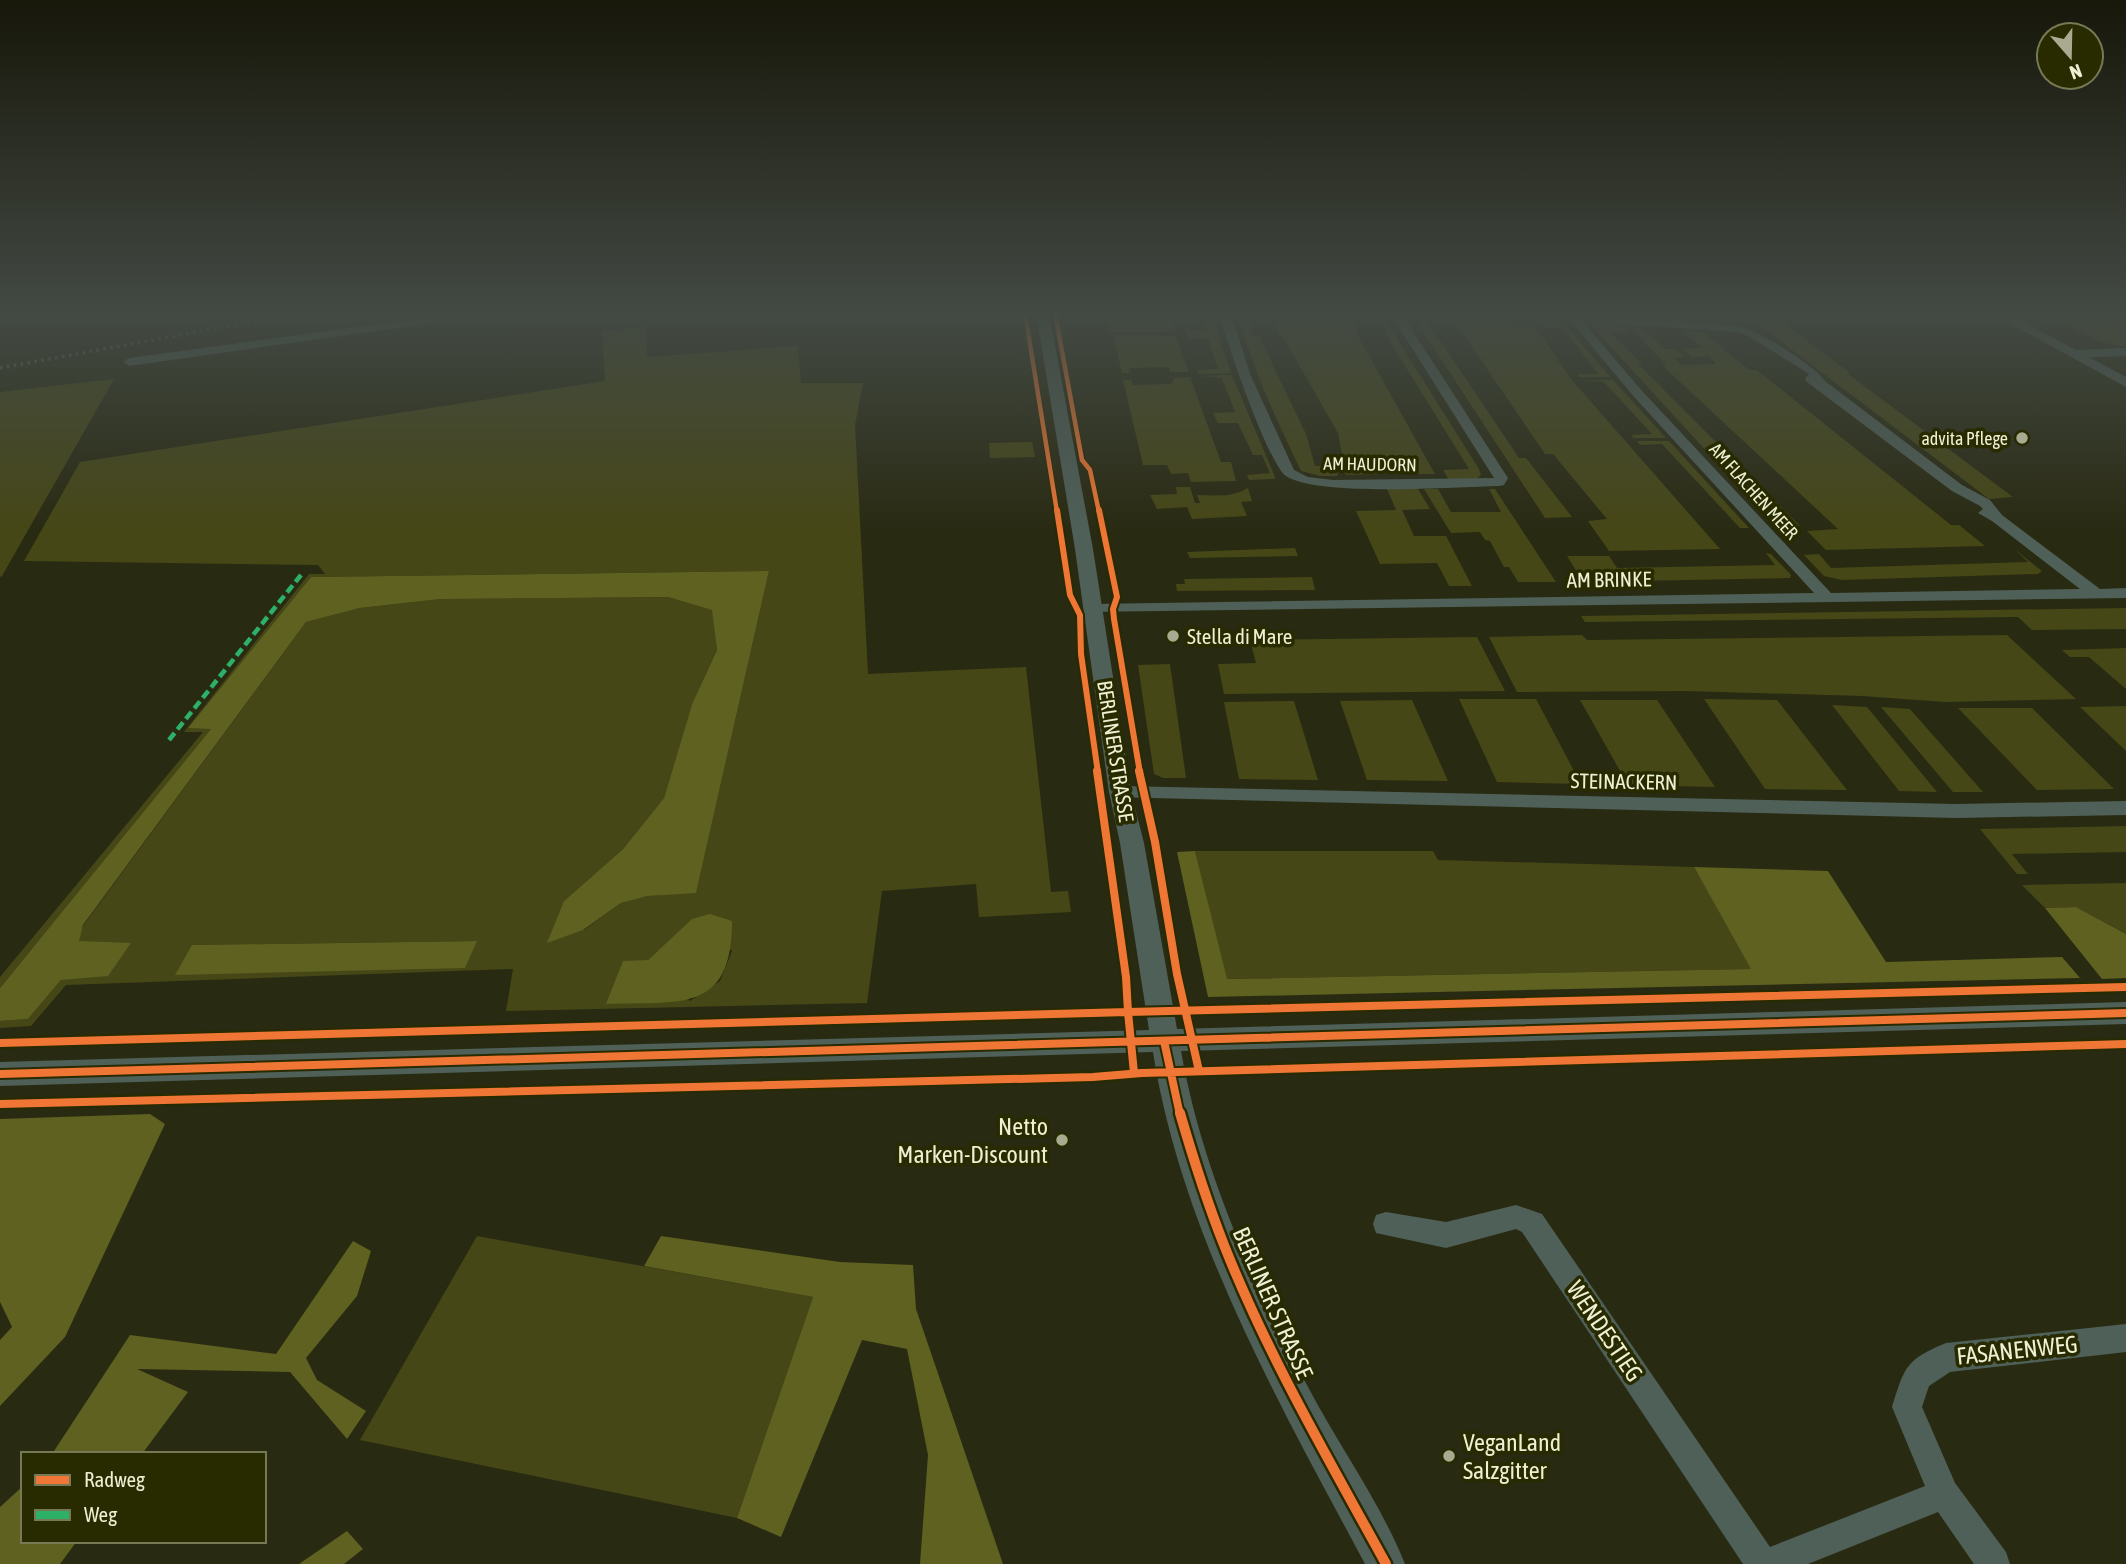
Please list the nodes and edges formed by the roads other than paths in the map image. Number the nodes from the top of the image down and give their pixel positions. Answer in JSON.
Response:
{"nodes":[{"id":1,"x":1055,"y":386,"type":"edge"},
{"id":2,"x":1250,"y":386,"type":"edge"},
{"id":3,"x":1442,"y":386,"type":"edge"},
{"id":4,"x":1631,"y":386,"type":"edge"},
{"id":5,"x":1824,"y":386,"type":"edge"},
{"id":6,"x":2094,"y":592,"type":"junction"},
{"id":7,"x":2126,"y":593,"type":"edge"},
{"id":8,"x":1825,"y":596,"type":"junction"},
{"id":9,"x":1093,"y":610,"type":"junction"},
{"id":10,"x":1120,"y":792,"type":"junction"},
{"id":11,"x":2126,"y":808,"type":"edge"},
{"id":12,"x":2126,"y":1013,"type":"edge"},
{"id":13,"x":1164,"y":1041,"type":"junction"},
{"id":14,"x":0,"y":1074,"type":"edge"},
{"id":15,"x":1386,"y":1224,"type":"dead end"},
{"id":16,"x":2126,"y":1338,"type":"edge"},
{"id":17,"x":1944,"y":1494,"type":"junction"},
{"id":18,"x":1386,"y":1564,"type":"edge"},
{"id":19,"x":1765,"y":1564,"type":"edge"},
{"id":20,"x":1994,"y":1564,"type":"edge"}],
"edges":[{"from":1,"to":9,"type":"street","name":"BERLINER STRASSE"},
{"from":2,"to":3,"type":"street","name":"AM HAUDORN"},
{"from":4,"to":8,"type":"street","name":"AM FLACHEN MEER"},
{"from":5,"to":6,"type":"street"},
{"from":6,"to":7,"type":"street","name":"AM BRINKE"},
{"from":6,"to":8,"type":"street","name":"AM BRINKE"},
{"from":8,"to":9,"type":"street","name":"AM BRINKE"},
{"from":9,"to":10,"type":"street","name":"BERLINER STRASSE"},
{"from":10,"to":11,"type":"street","name":"STEINACKERN"},
{"from":10,"to":13,"type":"street","name":"BERLINER STRASSE"},
{"from":12,"to":13,"type":"street"},
{"from":13,"to":14,"type":"street"},
{"from":13,"to":18,"type":"street","name":"BERLINER STRASSE"},
{"from":15,"to":19,"type":"street","name":"WENDESTIEG"},
{"from":16,"to":17,"type":"street","name":"FASANENWEG"},
{"from":17,"to":19,"type":"street","name":"WENDESTIEG"},
{"from":17,"to":20,"type":"street","name":"FASANENWEG"}]}
